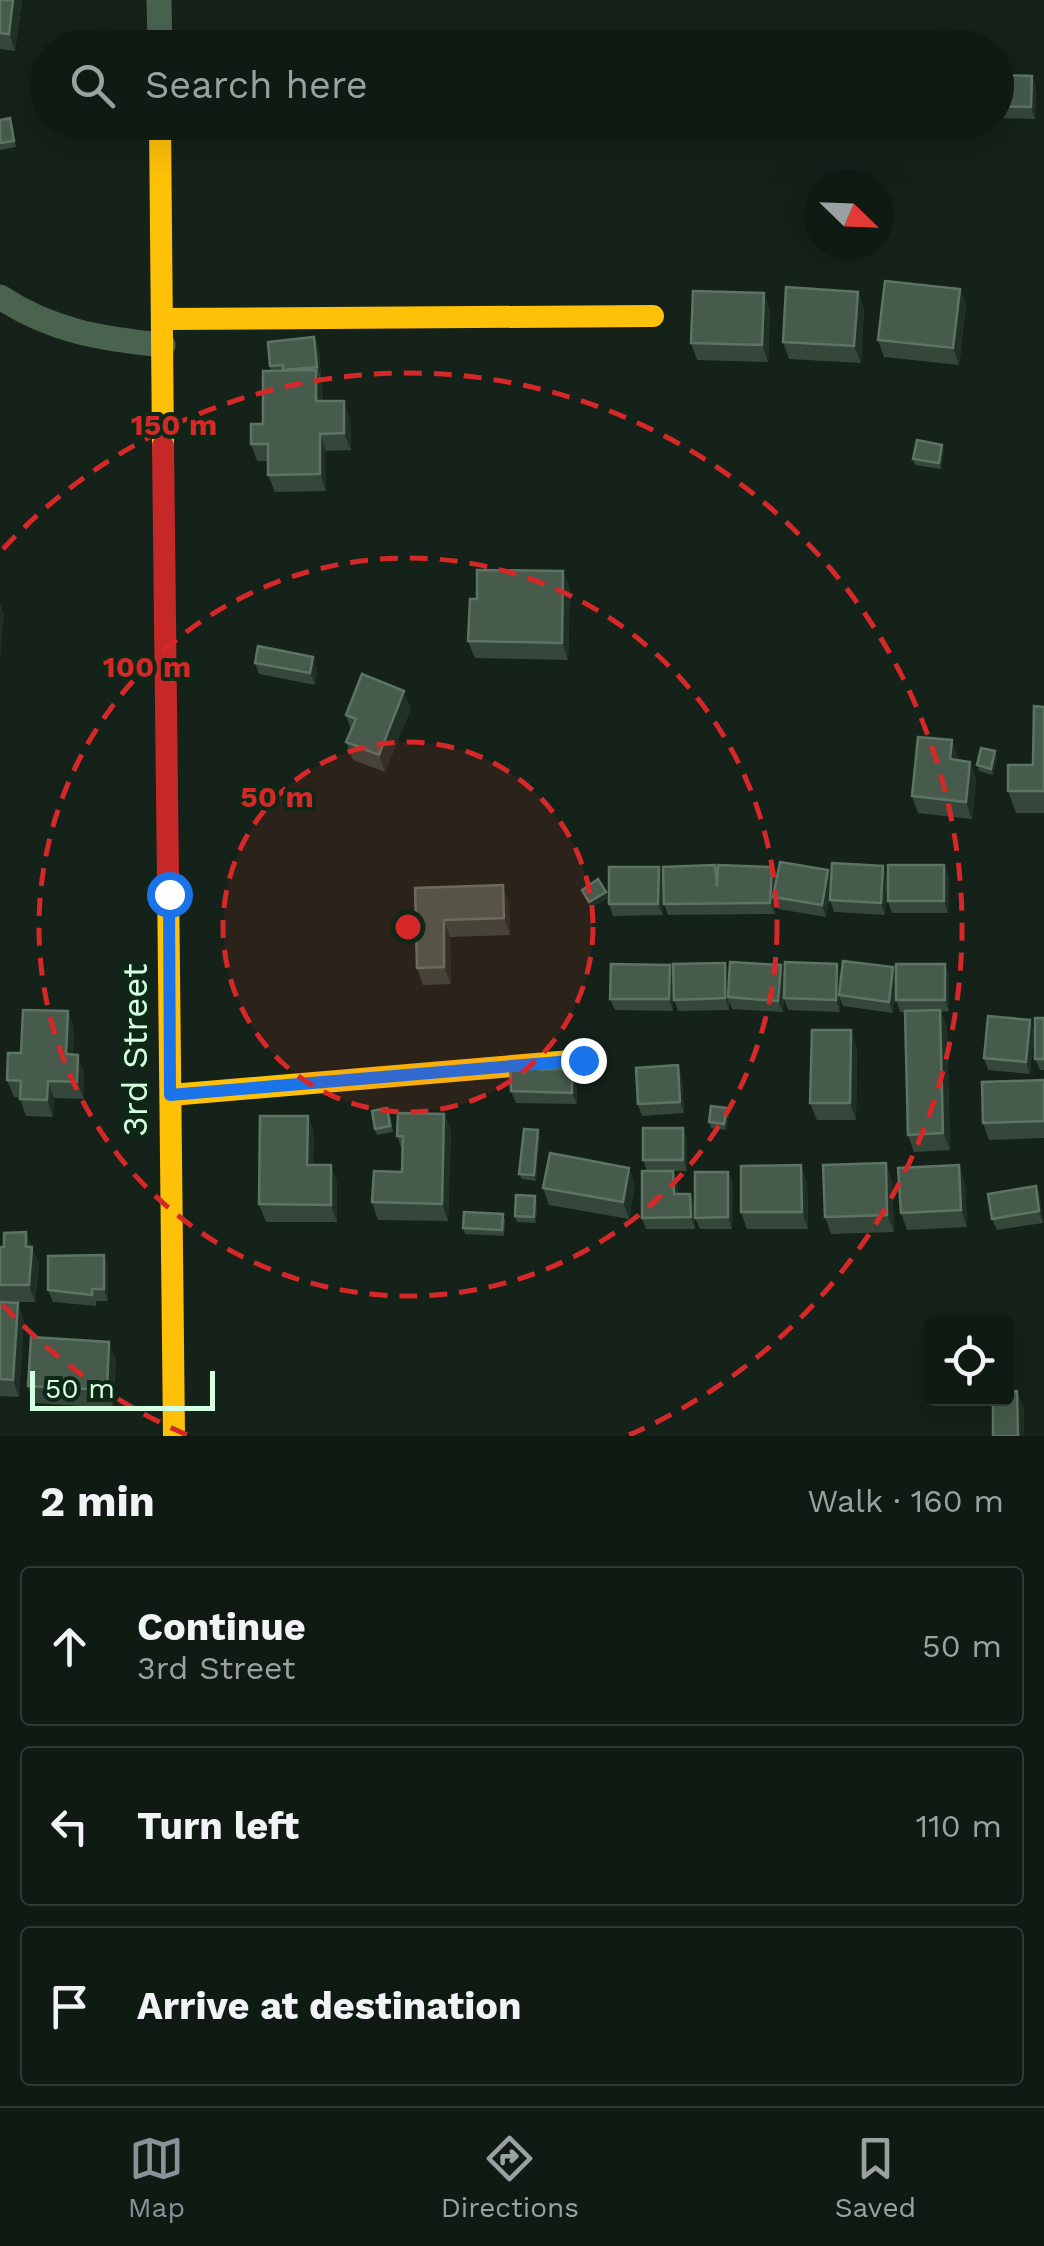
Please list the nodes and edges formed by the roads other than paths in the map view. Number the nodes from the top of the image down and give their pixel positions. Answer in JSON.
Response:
{"nodes":[{"id":1,"x":159,"y":0,"type":"edge"},
{"id":2,"x":160,"y":30,"type":"edge"},
{"id":3,"x":160,"y":140,"type":"edge"},
{"id":4,"x":0,"y":297,"type":"edge"},
{"id":5,"x":653,"y":316,"type":"dead end"},
{"id":6,"x":162,"y":318,"type":"junction"},
{"id":7,"x":162,"y":345,"type":"junction"},
{"id":8,"x":583,"y":1060,"type":"dead end"},
{"id":9,"x":170,"y":1095,"type":"junction"},
{"id":10,"x":174,"y":1436,"type":"edge"}],
"edges":[{"from":1,"to":2,"type":"street"},
{"from":3,"to":6,"type":"street","name":"3rd Street"},
{"from":4,"to":7,"type":"street"},
{"from":5,"to":6,"type":"street"},
{"from":6,"to":7,"type":"street","name":"3rd Street"},
{"from":7,"to":9,"type":"street","name":"3rd Street"},
{"from":8,"to":9,"type":"street"},
{"from":9,"to":10,"type":"street","name":"3rd Street"}]}
